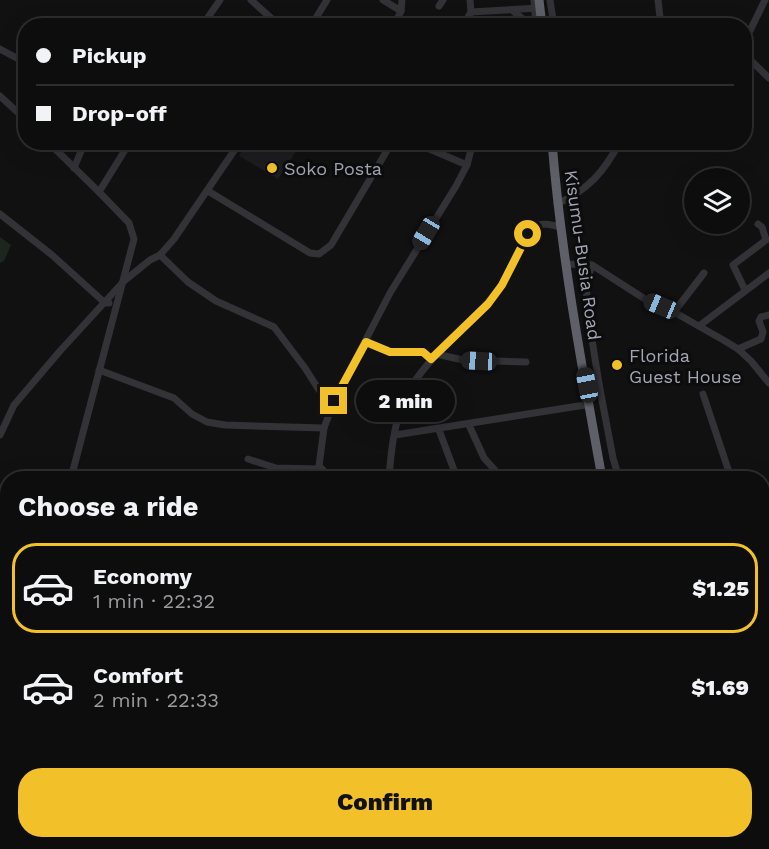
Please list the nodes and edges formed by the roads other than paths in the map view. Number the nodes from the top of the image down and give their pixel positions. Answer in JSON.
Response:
{"nodes":[{"id":1,"x":251,"y":0,"type":"edge"},
{"id":2,"x":327,"y":0,"type":"edge"},
{"id":3,"x":383,"y":0,"type":"edge"},
{"id":4,"x":402,"y":0,"type":"edge"},
{"id":5,"x":470,"y":0,"type":"edge"},
{"id":6,"x":550,"y":0,"type":"edge"},
{"id":7,"x":658,"y":0,"type":"edge"},
{"id":8,"x":765,"y":0,"type":"edge"},
{"id":9,"x":216,"y":2,"type":"edge"},
{"id":10,"x":537,"y":4,"type":"edge"},
{"id":11,"x":512,"y":10,"type":"junction"},
{"id":12,"x":401,"y":11,"type":"junction"},
{"id":13,"x":471,"y":12,"type":"junction"},
{"id":14,"x":207,"y":18,"type":"edge"},
{"id":15,"x":271,"y":18,"type":"edge"},
{"id":16,"x":316,"y":18,"type":"edge"},
{"id":17,"x":398,"y":18,"type":"edge"},
{"id":18,"x":468,"y":18,"type":"edge"},
{"id":19,"x":522,"y":18,"type":"edge"},
{"id":20,"x":553,"y":18,"type":"edge"},
{"id":21,"x":660,"y":18,"type":"edge"},
{"id":22,"x":752,"y":27,"type":"edge"},
{"id":23,"x":0,"y":49,"type":"edge"},
{"id":24,"x":18,"y":59,"type":"edge"},
{"id":25,"x":752,"y":62,"type":"edge"},
{"id":26,"x":769,"y":78,"type":"edge"},
{"id":27,"x":0,"y":96,"type":"edge"},
{"id":28,"x":18,"y":113,"type":"edge"},
{"id":29,"x":56,"y":150,"type":"edge"},
{"id":30,"x":82,"y":150,"type":"edge"},
{"id":31,"x":125,"y":150,"type":"edge"},
{"id":32,"x":235,"y":150,"type":"edge"},
{"id":33,"x":387,"y":150,"type":"edge"},
{"id":34,"x":432,"y":150,"type":"edge"},
{"id":35,"x":471,"y":150,"type":"edge"},
{"id":36,"x":553,"y":150,"type":"edge"},
{"id":37,"x":615,"y":150,"type":"edge"},
{"id":38,"x":467,"y":165,"type":"junction"},
{"id":39,"x":74,"y":168,"type":"junction"},
{"id":40,"x":208,"y":191,"type":"junction"},
{"id":41,"x":99,"y":192,"type":"junction"},
{"id":42,"x":557,"y":204,"type":"junction"},
{"id":43,"x":0,"y":214,"type":"edge"},
{"id":44,"x":758,"y":224,"type":"dead end"},
{"id":45,"x":560,"y":227,"type":"junction"},
{"id":46,"x":160,"y":255,"type":"junction"},
{"id":47,"x":566,"y":264,"type":"junction"},
{"id":48,"x":592,"y":265,"type":"junction"},
{"id":49,"x":704,"y":273,"type":"dead end"},
{"id":50,"x":769,"y":273,"type":"edge"},
{"id":51,"x":124,"y":281,"type":"junction"},
{"id":52,"x":745,"y":290,"type":"junction"},
{"id":53,"x":117,"y":301,"type":"junction"},
{"id":54,"x":105,"y":303,"type":"junction"},
{"id":55,"x":674,"y":312,"type":"junction"},
{"id":56,"x":769,"y":315,"type":"edge"},
{"id":57,"x":699,"y":326,"type":"junction"},
{"id":58,"x":366,"y":342,"type":"junction"},
{"id":59,"x":738,"y":349,"type":"junction"},
{"id":60,"x":434,"y":357,"type":"junction"},
{"id":61,"x":526,"y":362,"type":"dead end"},
{"id":62,"x":99,"y":370,"type":"junction"},
{"id":63,"x":769,"y":383,"type":"edge"},
{"id":64,"x":599,"y":384,"type":"junction"},
{"id":65,"x":587,"y":385,"type":"junction"},
{"id":66,"x":703,"y":394,"type":"dead end"},
{"id":67,"x":585,"y":405,"type":"junction"},
{"id":68,"x":331,"y":409,"type":"junction"},
{"id":69,"x":469,"y":425,"type":"junction"},
{"id":70,"x":324,"y":429,"type":"junction"},
{"id":71,"x":439,"y":430,"type":"junction"},
{"id":72,"x":0,"y":435,"type":"edge"},
{"id":73,"x":394,"y":435,"type":"junction"},
{"id":74,"x":248,"y":459,"type":"dead end"},
{"id":75,"x":320,"y":469,"type":"junction"},
{"id":76,"x":73,"y":471,"type":"edge"},
{"id":77,"x":324,"y":471,"type":"edge"},
{"id":78,"x":390,"y":471,"type":"edge"},
{"id":79,"x":454,"y":471,"type":"edge"},
{"id":80,"x":496,"y":471,"type":"edge"},
{"id":81,"x":599,"y":471,"type":"edge"},
{"id":82,"x":600,"y":471,"type":"edge"},
{"id":83,"x":617,"y":471,"type":"edge"},
{"id":84,"x":729,"y":471,"type":"edge"}],
"edges":[{"from":1,"to":15,"type":"street"},
{"from":2,"to":16,"type":"street"},
{"from":3,"to":12,"type":"street"},
{"from":4,"to":12,"type":"street"},
{"from":5,"to":13,"type":"street"},
{"from":6,"to":20,"type":"street"},
{"from":7,"to":21,"type":"street"},
{"from":8,"to":22,"type":"street"},
{"from":9,"to":14,"type":"street"},
{"from":10,"to":11,"type":"street"},
{"from":11,"to":13,"type":"street"},
{"from":11,"to":19,"type":"street"},
{"from":12,"to":17,"type":"street"},
{"from":13,"to":18,"type":"street"},
{"from":23,"to":24,"type":"street"},
{"from":25,"to":26,"type":"street"},
{"from":27,"to":28,"type":"street"},
{"from":29,"to":39,"type":"street"},
{"from":30,"to":39,"type":"street"},
{"from":31,"to":41,"type":"street"},
{"from":32,"to":40,"type":"street"},
{"from":33,"to":40,"type":"street"},
{"from":34,"to":38,"type":"street"},
{"from":35,"to":38,"type":"street"},
{"from":36,"to":42,"type":"highway","name":"Kisumu-Busia Road"},
{"from":37,"to":42,"type":"street"},
{"from":38,"to":58,"type":"street"},
{"from":39,"to":41,"type":"street"},
{"from":40,"to":46,"type":"street"},
{"from":41,"to":51,"type":"street"},
{"from":42,"to":45,"type":"highway","name":"Kisumu-Busia Road"},
{"from":43,"to":54,"type":"street"},
{"from":44,"to":52,"type":"street"},
{"from":45,"to":47,"type":"highway","name":"Kisumu-Busia Road"},
{"from":45,"to":60,"type":"street"},
{"from":46,"to":51,"type":"street"},
{"from":46,"to":68,"type":"street"},
{"from":47,"to":48,"type":"street"},
{"from":47,"to":65,"type":"highway","name":"Kisumu-Busia Road"},
{"from":48,"to":55,"type":"street"},
{"from":48,"to":64,"type":"street"},
{"from":49,"to":55,"type":"street"},
{"from":50,"to":52,"type":"street"},
{"from":51,"to":53,"type":"street"},
{"from":51,"to":54,"type":"street"},
{"from":52,"to":57,"type":"street"},
{"from":53,"to":54,"type":"street"},
{"from":53,"to":62,"type":"street"},
{"from":54,"to":72,"type":"street"},
{"from":55,"to":57,"type":"street"},
{"from":56,"to":59,"type":"street"},
{"from":57,"to":59,"type":"street"},
{"from":58,"to":60,"type":"street"},
{"from":58,"to":68,"type":"street"},
{"from":59,"to":63,"type":"street"},
{"from":60,"to":61,"type":"street"},
{"from":60,"to":73,"type":"street"},
{"from":62,"to":70,"type":"street"},
{"from":62,"to":76,"type":"street"},
{"from":64,"to":65,"type":"street"},
{"from":64,"to":83,"type":"street"},
{"from":65,"to":67,"type":"street"},
{"from":65,"to":82,"type":"highway","name":"Kisumu-Busia Road"},
{"from":66,"to":84,"type":"street"},
{"from":67,"to":69,"type":"street"},
{"from":67,"to":81,"type":"street"},
{"from":68,"to":70,"type":"street"},
{"from":69,"to":71,"type":"street"},
{"from":69,"to":80,"type":"street"},
{"from":70,"to":75,"type":"street"},
{"from":71,"to":73,"type":"street"},
{"from":71,"to":79,"type":"street"},
{"from":73,"to":78,"type":"street"},
{"from":74,"to":75,"type":"street"},
{"from":75,"to":77,"type":"street"}]}
